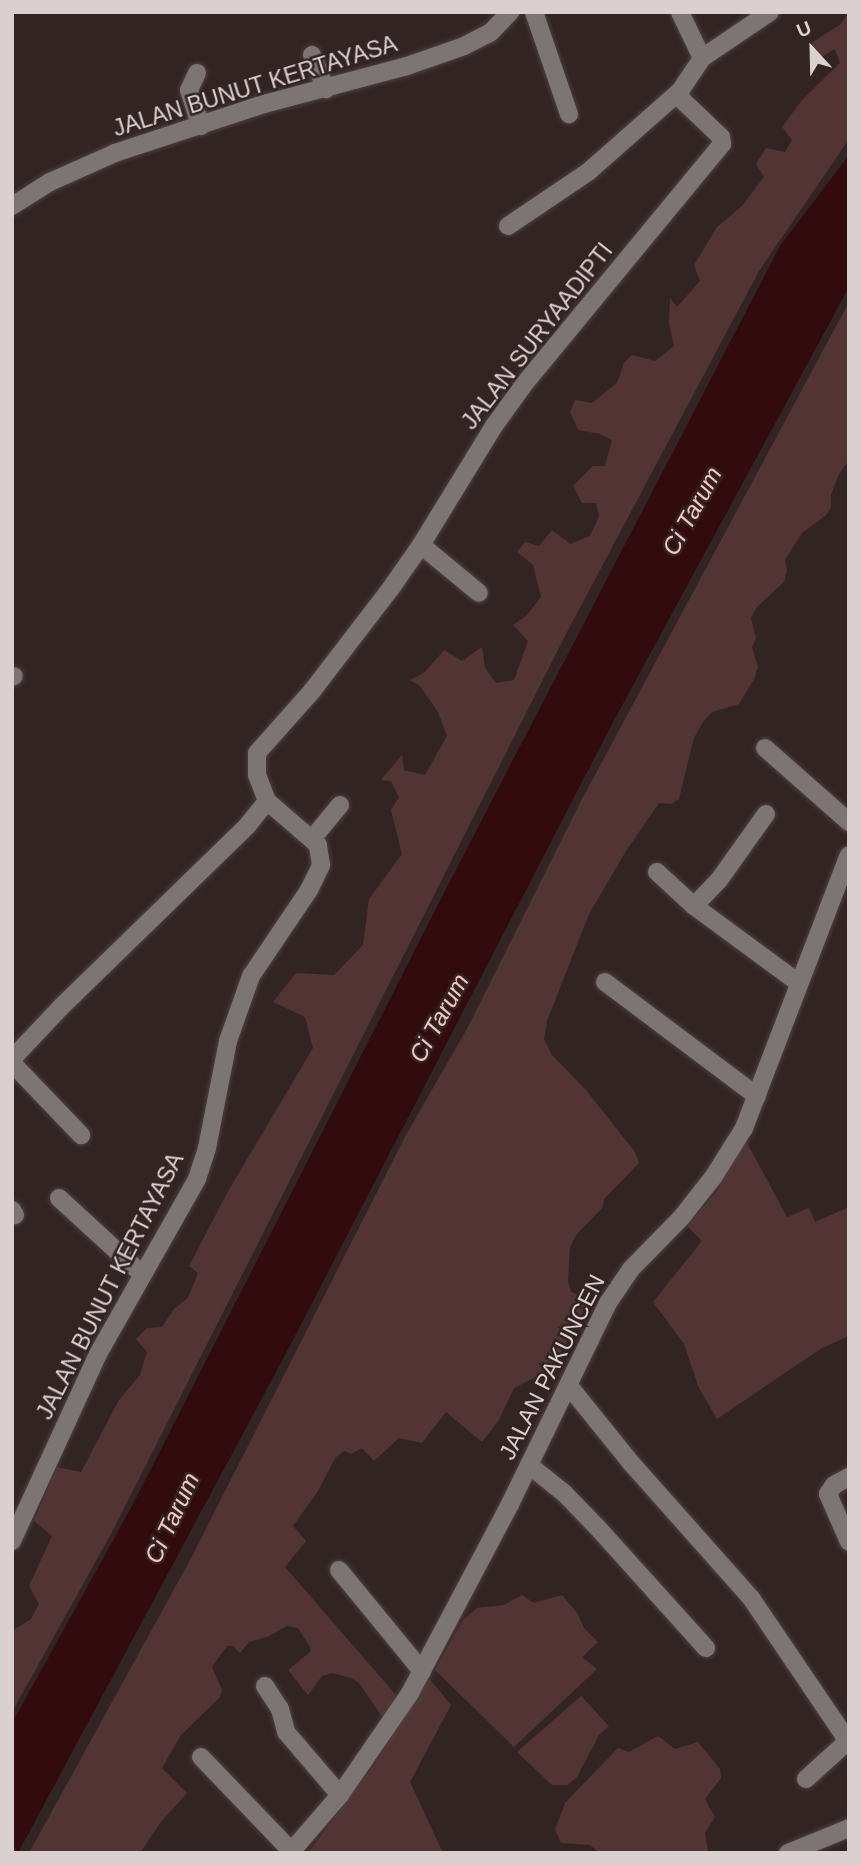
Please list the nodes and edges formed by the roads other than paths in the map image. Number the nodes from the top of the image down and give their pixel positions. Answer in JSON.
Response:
{"nodes":[{"id":1,"x":510,"y":12,"type":"edge"},
{"id":2,"x":534,"y":12,"type":"edge"},
{"id":3,"x":680,"y":12,"type":"edge"},
{"id":4,"x":769,"y":12,"type":"edge"},
{"id":5,"x":312,"y":55,"type":"dead end"},
{"id":6,"x":702,"y":58,"type":"junction"},
{"id":7,"x":197,"y":73,"type":"dead end"},
{"id":8,"x":326,"y":89,"type":"junction"},
{"id":9,"x":680,"y":92,"type":"junction"},
{"id":10,"x":569,"y":114,"type":"dead end"},
{"id":11,"x":201,"y":126,"type":"junction"},
{"id":12,"x":12,"y":206,"type":"edge"},
{"id":13,"x":508,"y":226,"type":"dead end"},
{"id":14,"x":421,"y":545,"type":"junction"},
{"id":15,"x":479,"y":593,"type":"dead end"},
{"id":16,"x":765,"y":748,"type":"dead end"},
{"id":17,"x":267,"y":801,"type":"junction"},
{"id":18,"x":340,"y":805,"type":"dead end"},
{"id":19,"x":766,"y":814,"type":"dead end"},
{"id":20,"x":849,"y":821,"type":"edge"},
{"id":21,"x":312,"y":839,"type":"junction"},
{"id":22,"x":849,"y":855,"type":"edge"},
{"id":23,"x":657,"y":872,"type":"dead end"},
{"id":24,"x":694,"y":906,"type":"junction"},
{"id":25,"x":605,"y":982,"type":"dead end"},
{"id":26,"x":799,"y":983,"type":"junction"},
{"id":27,"x":12,"y":1061,"type":"edge"},
{"id":28,"x":757,"y":1096,"type":"junction"},
{"id":29,"x":80,"y":1135,"type":"dead end"},
{"id":30,"x":59,"y":1198,"type":"dead end"},
{"id":31,"x":142,"y":1274,"type":"junction"},
{"id":32,"x":569,"y":1386,"type":"junction"},
{"id":33,"x":529,"y":1465,"type":"junction"},
{"id":34,"x":849,"y":1477,"type":"edge"},
{"id":35,"x":847,"y":1532,"type":"edge"},
{"id":36,"x":12,"y":1541,"type":"edge"},
{"id":37,"x":338,"y":1570,"type":"dead end"},
{"id":38,"x":705,"y":1648,"type":"dead end"},
{"id":39,"x":422,"y":1671,"type":"junction"},
{"id":40,"x":265,"y":1686,"type":"dead end"},
{"id":41,"x":848,"y":1741,"type":"edge"},
{"id":42,"x":201,"y":1757,"type":"dead end"},
{"id":43,"x":806,"y":1779,"type":"dead end"},
{"id":44,"x":340,"y":1795,"type":"junction"},
{"id":45,"x":849,"y":1828,"type":"edge"},
{"id":46,"x":290,"y":1852,"type":"edge"},
{"id":47,"x":788,"y":1853,"type":"edge"}],
"edges":[{"from":1,"to":8,"type":"street","name":"JALAN BUNUT KERTAYASA"},
{"from":2,"to":10,"type":"street"},
{"from":3,"to":6,"type":"street"},
{"from":4,"to":6,"type":"street"},
{"from":5,"to":8,"type":"street"},
{"from":6,"to":9,"type":"street"},
{"from":7,"to":11,"type":"street"},
{"from":8,"to":11,"type":"street","name":"JALAN BUNUT KERTAYASA"},
{"from":9,"to":13,"type":"street"},
{"from":9,"to":14,"type":"street","name":"JALAN SURYAADIPTI"},
{"from":11,"to":12,"type":"street","name":"JALAN BUNUT KERTAYASA"},
{"from":14,"to":15,"type":"street"},
{"from":14,"to":17,"type":"street","name":"JALAN SURYAADIPTI"},
{"from":16,"to":20,"type":"street"},
{"from":17,"to":21,"type":"street"},
{"from":17,"to":27,"type":"street"},
{"from":18,"to":21,"type":"street"},
{"from":19,"to":24,"type":"street"},
{"from":21,"to":31,"type":"street","name":"JALAN BUNUT KERTAYASA"},
{"from":22,"to":26,"type":"street","name":"JALAN PAKUNCEN"},
{"from":23,"to":24,"type":"street"},
{"from":24,"to":26,"type":"street"},
{"from":25,"to":28,"type":"street"},
{"from":26,"to":28,"type":"street","name":"JALAN PAKUNCEN"},
{"from":27,"to":29,"type":"street"},
{"from":28,"to":32,"type":"street","name":"JALAN PAKUNCEN"},
{"from":30,"to":31,"type":"street"},
{"from":31,"to":36,"type":"street","name":"JALAN BUNUT KERTAYASA"},
{"from":32,"to":33,"type":"street","name":"JALAN PAKUNCEN"},
{"from":32,"to":41,"type":"street"},
{"from":33,"to":38,"type":"street"},
{"from":33,"to":39,"type":"street","name":"JALAN PAKUNCEN"},
{"from":34,"to":35,"type":"street"},
{"from":37,"to":39,"type":"street"},
{"from":39,"to":44,"type":"street","name":"JALAN PAKUNCEN"},
{"from":40,"to":44,"type":"street"},
{"from":41,"to":43,"type":"street"},
{"from":42,"to":46,"type":"street"},
{"from":44,"to":46,"type":"street","name":"JALAN PAKUNCEN"},
{"from":45,"to":47,"type":"street"}]}
